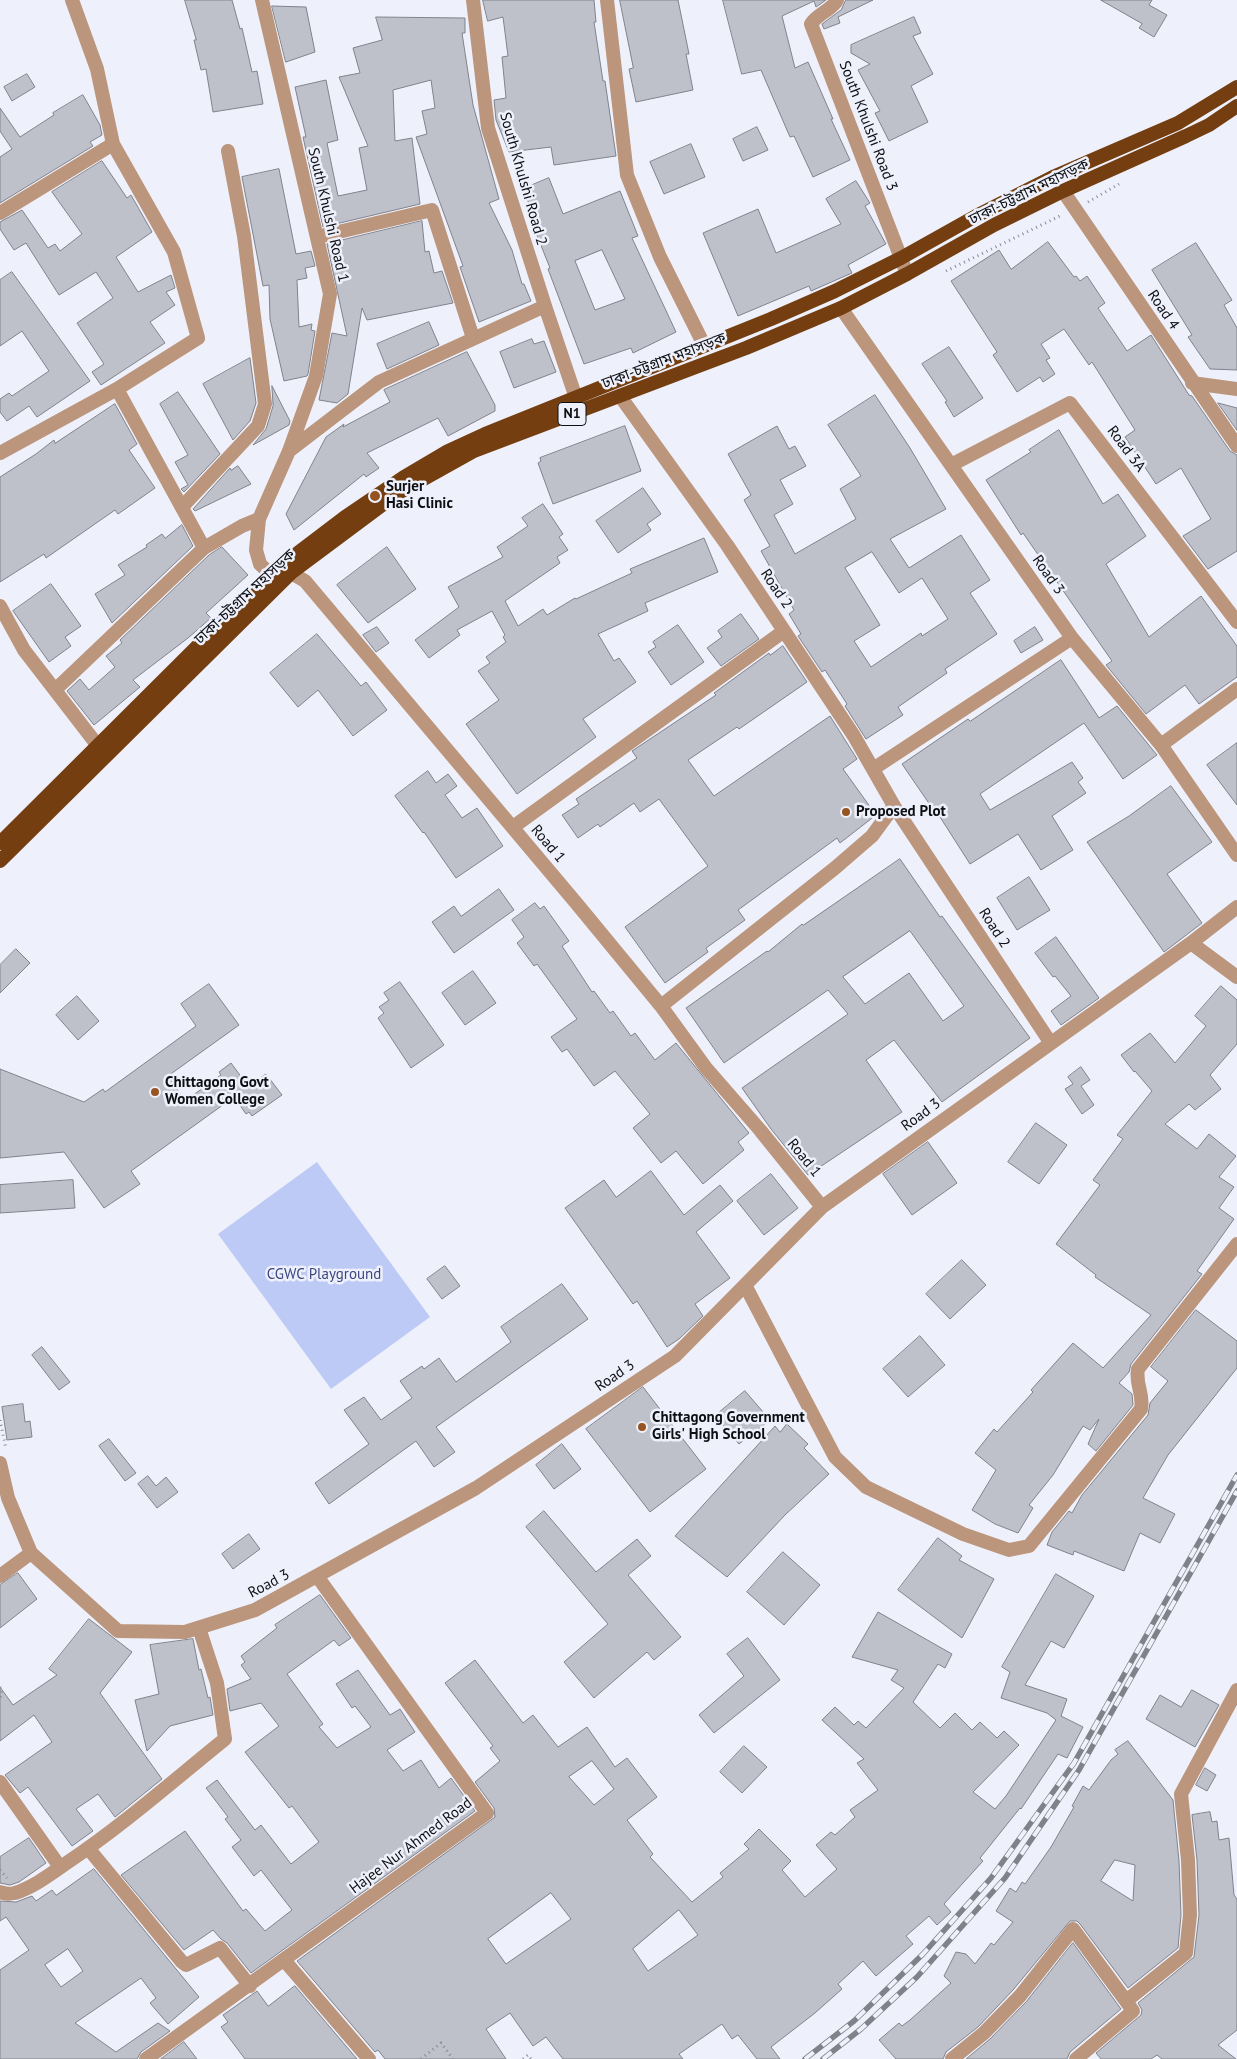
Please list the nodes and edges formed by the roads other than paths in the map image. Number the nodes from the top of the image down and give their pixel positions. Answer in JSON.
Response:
{"nodes":[{"id":1,"x":72,"y":0,"type":"edge"},
{"id":2,"x":262,"y":0,"type":"edge"},
{"id":3,"x":473,"y":0,"type":"edge"},
{"id":4,"x":607,"y":0,"type":"edge"},
{"id":5,"x":837,"y":0,"type":"edge"},
{"id":6,"x":1237,"y":87,"type":"edge"},
{"id":7,"x":1237,"y":106,"type":"edge"},
{"id":8,"x":113,"y":144,"type":"junction"},
{"id":9,"x":228,"y":151,"type":"dead end"},
{"id":10,"x":1063,"y":191,"type":"junction"},
{"id":11,"x":0,"y":213,"type":"edge"},
{"id":12,"x":317,"y":237,"type":"junction"},
{"id":13,"x":901,"y":258,"type":"junction"},
{"id":14,"x":907,"y":274,"type":"junction"},
{"id":15,"x":545,"y":306,"type":"junction"},
{"id":16,"x":841,"y":308,"type":"junction"},
{"id":17,"x":473,"y":338,"type":"junction"},
{"id":18,"x":704,"y":345,"type":"junction"},
{"id":19,"x":1192,"y":383,"type":"junction"},
{"id":20,"x":117,"y":389,"type":"junction"},
{"id":21,"x":1237,"y":389,"type":"edge"},
{"id":22,"x":620,"y":396,"type":"junction"},
{"id":23,"x":578,"y":404,"type":"junction"},
{"id":24,"x":1237,"y":446,"type":"edge"},
{"id":25,"x":289,"y":451,"type":"junction"},
{"id":26,"x":0,"y":453,"type":"edge"},
{"id":27,"x":951,"y":465,"type":"junction"},
{"id":28,"x":182,"y":507,"type":"junction"},
{"id":29,"x":259,"y":519,"type":"junction"},
{"id":30,"x":204,"y":548,"type":"junction"},
{"id":31,"x":291,"y":572,"type":"junction"},
{"id":32,"x":270,"y":574,"type":"junction"},
{"id":33,"x":0,"y":606,"type":"edge"},
{"id":34,"x":1237,"y":622,"type":"edge"},
{"id":35,"x":784,"y":631,"type":"junction"},
{"id":36,"x":1072,"y":638,"type":"junction"},
{"id":37,"x":1237,"y":689,"type":"edge"},
{"id":38,"x":55,"y":690,"type":"junction"},
{"id":39,"x":1161,"y":744,"type":"junction"},
{"id":40,"x":98,"y":746,"type":"junction"},
{"id":41,"x":873,"y":769,"type":"junction"},
{"id":42,"x":894,"y":806,"type":"junction"},
{"id":43,"x":513,"y":827,"type":"junction"},
{"id":44,"x":0,"y":843,"type":"edge"},
{"id":45,"x":1237,"y":855,"type":"edge"},
{"id":46,"x":0,"y":861,"type":"edge"},
{"id":47,"x":1237,"y":907,"type":"edge"},
{"id":48,"x":1191,"y":943,"type":"junction"},
{"id":49,"x":1237,"y":977,"type":"edge"},
{"id":50,"x":661,"y":1006,"type":"junction"},
{"id":51,"x":1050,"y":1042,"type":"junction"},
{"id":52,"x":822,"y":1207,"type":"junction"},
{"id":53,"x":1237,"y":1244,"type":"edge"},
{"id":54,"x":745,"y":1285,"type":"junction"},
{"id":55,"x":4,"y":1461,"type":"edge"},
{"id":56,"x":31,"y":1553,"type":"junction"},
{"id":57,"x":0,"y":1576,"type":"edge"},
{"id":58,"x":317,"y":1576,"type":"junction"},
{"id":59,"x":199,"y":1628,"type":"junction"},
{"id":60,"x":1237,"y":1690,"type":"edge"},
{"id":61,"x":0,"y":1782,"type":"edge"},
{"id":62,"x":88,"y":1848,"type":"junction"},
{"id":63,"x":60,"y":1868,"type":"junction"},
{"id":64,"x":5,"y":1887,"type":"edge"},
{"id":65,"x":284,"y":1960,"type":"junction"},
{"id":66,"x":250,"y":1986,"type":"junction"},
{"id":67,"x":1126,"y":2001,"type":"junction"},
{"id":68,"x":146,"y":2059,"type":"edge"},
{"id":69,"x":369,"y":2059,"type":"edge"},
{"id":70,"x":952,"y":2059,"type":"edge"},
{"id":71,"x":1076,"y":2059,"type":"edge"}],
"edges":[{"from":1,"to":8,"type":"street"},
{"from":2,"to":12,"type":"street","name":"South Khulshi Road 1"},
{"from":3,"to":15,"type":"street","name":"South Khulshi Road 2"},
{"from":4,"to":18,"type":"street"},
{"from":5,"to":13,"type":"street","name":"South Khulshi Road 3"},
{"from":6,"to":13,"type":"highway","name":"ঢাকা-চট্টগ্রাম মহাসড়ক","number":"N1"},
{"from":7,"to":10,"type":"highway","name":"ঢাকা-চট্টগ্রাম মহাসড়ক","number":"N1"},
{"from":8,"to":11,"type":"street"},
{"from":8,"to":20,"type":"street"},
{"from":9,"to":28,"type":"street"},
{"from":10,"to":14,"type":"highway","name":"ঢাকা-চট্টগ্রাম মহাসড়ক","number":"N1"},
{"from":10,"to":19,"type":"street","name":"Road 4"},
{"from":12,"to":17,"type":"street"},
{"from":12,"to":25,"type":"street","name":"South Khulshi Road 1"},
{"from":13,"to":14,"type":"street","name":"South Khulshi Road 3"},
{"from":13,"to":18,"type":"highway","name":"ঢাকা-চট্টগ্রাম মহাসড়ক","number":"N1"},
{"from":14,"to":16,"type":"highway","name":"ঢাকা-চট্টগ্রাম মহাসড়ক","number":"N1"},
{"from":15,"to":17,"type":"street"},
{"from":15,"to":23,"type":"street","name":"South Khulshi Road 2"},
{"from":16,"to":22,"type":"highway","name":"ঢাকা-চট্টগ্রাম মহাসড়ক","number":"N1"},
{"from":16,"to":27,"type":"street","name":"Road 3"},
{"from":17,"to":25,"type":"street"},
{"from":18,"to":23,"type":"highway","name":"ঢাকা-চট্টগ্রাম মহাসড়ক","number":"N1"},
{"from":19,"to":21,"type":"street"},
{"from":19,"to":24,"type":"street","name":"Road 4"},
{"from":20,"to":26,"type":"street"},
{"from":20,"to":28,"type":"street"},
{"from":22,"to":23,"type":"highway","name":"ঢাকা-চট্টগ্রাম মহাসড়ক","number":"N1"},
{"from":22,"to":35,"type":"street","name":"Road 2"},
{"from":23,"to":31,"type":"highway","name":"ঢাকা-চট্টগ্রাম মহাসড়ক","number":"N1"},
{"from":23,"to":32,"type":"highway","name":"ঢাকা-চট্টগ্রাম মহাসড়ক","number":"N1"},
{"from":25,"to":29,"type":"street","name":"South Khulshi Road 1"},
{"from":27,"to":34,"type":"street","name":"Road 3A"},
{"from":27,"to":36,"type":"street","name":"Road 3"},
{"from":28,"to":30,"type":"street"},
{"from":29,"to":30,"type":"street"},
{"from":29,"to":32,"type":"street"},
{"from":30,"to":38,"type":"street"},
{"from":31,"to":32,"type":"street"},
{"from":31,"to":43,"type":"street","name":"Road 1"},
{"from":31,"to":46,"type":"highway","name":"ঢাকা-চট্টগ্রাম মহাসড়ক","number":"N1"},
{"from":32,"to":40,"type":"highway","name":"ঢাকা-চট্টগ্রাম মহাসড়ক","number":"N1"},
{"from":33,"to":38,"type":"street"},
{"from":35,"to":41,"type":"street","name":"Road 2"},
{"from":35,"to":43,"type":"street"},
{"from":36,"to":39,"type":"street","name":"Road 3"},
{"from":36,"to":41,"type":"street"},
{"from":37,"to":39,"type":"street"},
{"from":38,"to":40,"type":"street"},
{"from":39,"to":45,"type":"street","name":"Road 3"},
{"from":40,"to":44,"type":"highway","name":"ঢাকা-চট্টগ্রাম মহাসড়ক","number":"N1"},
{"from":41,"to":42,"type":"street","name":"Road 2"},
{"from":42,"to":50,"type":"street"},
{"from":42,"to":51,"type":"street","name":"Road 2"},
{"from":43,"to":50,"type":"street","name":"Road 1"},
{"from":47,"to":48,"type":"street","name":"Road 3"},
{"from":48,"to":49,"type":"street"},
{"from":48,"to":51,"type":"street","name":"Road 3"},
{"from":50,"to":52,"type":"street","name":"Road 1"},
{"from":51,"to":52,"type":"street","name":"Road 3"},
{"from":52,"to":54,"type":"street","name":"Road 3"},
{"from":53,"to":54,"type":"street"},
{"from":54,"to":58,"type":"street","name":"Road 3"},
{"from":55,"to":56,"type":"street","name":"Road 3"},
{"from":56,"to":57,"type":"street"},
{"from":56,"to":59,"type":"street","name":"Road 3"},
{"from":58,"to":59,"type":"street","name":"Road 3"},
{"from":58,"to":65,"type":"street","name":"Hajee Nur Ahmed Road"},
{"from":59,"to":62,"type":"street"},
{"from":60,"to":67,"type":"street"},
{"from":61,"to":63,"type":"street"},
{"from":62,"to":63,"type":"street"},
{"from":62,"to":66,"type":"street"},
{"from":63,"to":64,"type":"street"},
{"from":65,"to":66,"type":"street","name":"Hajee Nur Ahmed Road"},
{"from":65,"to":69,"type":"street"},
{"from":66,"to":68,"type":"street","name":"Hajee Nur Ahmed Road"},
{"from":67,"to":70,"type":"street"},
{"from":67,"to":71,"type":"street"}]}
